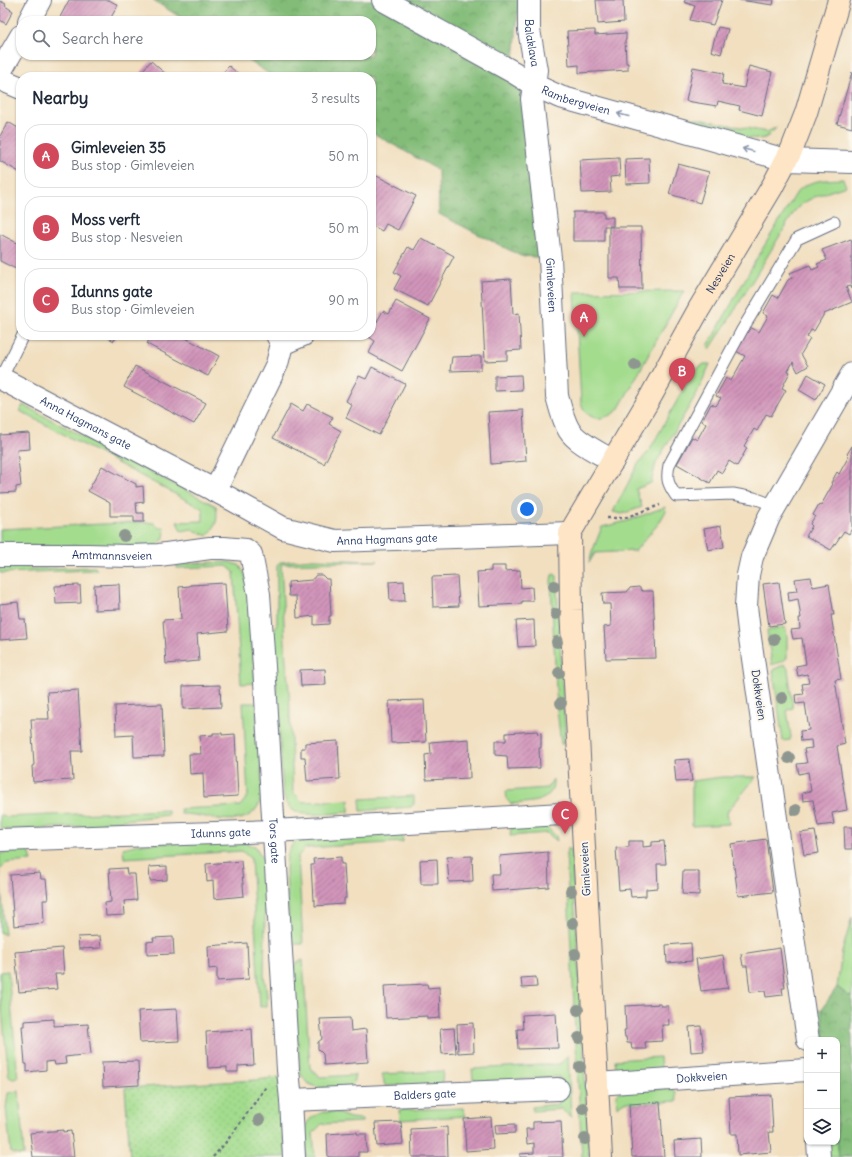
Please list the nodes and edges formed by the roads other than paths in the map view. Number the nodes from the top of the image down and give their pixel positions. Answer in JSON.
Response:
{"nodes":[{"id":1,"x":40,"y":0,"type":"edge"},
{"id":2,"x":383,"y":0,"type":"edge"},
{"id":3,"x":529,"y":0,"type":"edge"},
{"id":4,"x":839,"y":0,"type":"edge"},
{"id":5,"x":32,"y":16,"type":"edge"},
{"id":6,"x":16,"y":45,"type":"edge"},
{"id":7,"x":0,"y":72,"type":"edge"},
{"id":8,"x":0,"y":79,"type":"edge"},
{"id":9,"x":534,"y":85,"type":"junction"},
{"id":10,"x":16,"y":86,"type":"edge"},
{"id":11,"x":786,"y":160,"type":"junction"},
{"id":12,"x":852,"y":162,"type":"edge"},
{"id":13,"x":834,"y":222,"type":"dead end"},
{"id":14,"x":20,"y":340,"type":"edge"},
{"id":15,"x":279,"y":340,"type":"edge"},
{"id":16,"x":852,"y":374,"type":"edge"},
{"id":17,"x":1,"y":378,"type":"edge"},
{"id":18,"x":613,"y":461,"type":"junction"},
{"id":19,"x":215,"y":491,"type":"junction"},
{"id":20,"x":776,"y":506,"type":"junction"},
{"id":21,"x":570,"y":533,"type":"junction"},
{"id":22,"x":224,"y":548,"type":"joint"},
{"id":23,"x":0,"y":556,"type":"edge"},
{"id":24,"x":561,"y":814,"type":"dead end"},
{"id":25,"x":274,"y":831,"type":"junction"},
{"id":26,"x":0,"y":840,"type":"edge"},
{"id":27,"x":808,"y":1037,"type":"edge"},
{"id":28,"x":804,"y":1070,"type":"edge"},
{"id":29,"x":596,"y":1084,"type":"junction"},
{"id":30,"x":558,"y":1089,"type":"dead end"},
{"id":31,"x":291,"y":1100,"type":"junction"},
{"id":32,"x":818,"y":1145,"type":"edge"},
{"id":33,"x":294,"y":1157,"type":"edge"},
{"id":34,"x":600,"y":1157,"type":"edge"},
{"id":35,"x":820,"y":1157,"type":"edge"}],
"edges":[{"from":1,"to":5,"type":"street"},
{"from":2,"to":9,"type":"street","name":"Rambergveien"},
{"from":3,"to":9,"type":"street","name":"Balaklava"},
{"from":4,"to":11,"type":"main road","name":"Nesveien"},
{"from":6,"to":7,"type":"street"},
{"from":8,"to":10,"type":"street"},
{"from":11,"to":9,"type":"street","name":"Rambergveien","one_way":true},
{"from":9,"to":18,"type":"street","name":"Gimleveien"},
{"from":11,"to":12,"type":"street","name":"Rambergveien"},
{"from":11,"to":18,"type":"main road","name":"Nesveien"},
{"from":13,"to":20,"type":"lane"},
{"from":14,"to":17,"type":"lane"},
{"from":15,"to":19,"type":"street"},
{"from":16,"to":20,"type":"street","name":"Dokkveien"},
{"from":17,"to":19,"type":"street","name":"Anna Hagmans gate"},
{"from":18,"to":21,"type":"main road","name":"Nesveien"},
{"from":19,"to":21,"type":"street","name":"Anna Hagmans gate"},
{"from":20,"to":27,"type":"street","name":"Dokkveien"},
{"from":21,"to":29,"type":"main road","name":"Gimleveien"},
{"from":22,"to":23,"type":"street","name":"Amtmannsveien"},
{"from":22,"to":25,"type":"street","name":"Tors gate"},
{"from":24,"to":25,"type":"street","name":"Idunns gate"},
{"from":25,"to":26,"type":"street","name":"Idunns gate"},
{"from":25,"to":31,"type":"street","name":"Tors gate"},
{"from":28,"to":29,"type":"street","name":"Dokkveien"},
{"from":29,"to":34,"type":"main road","name":"Gimleveien"},
{"from":30,"to":31,"type":"street","name":"Balders gate"},
{"from":31,"to":33,"type":"street","name":"Tors gate"},
{"from":32,"to":35,"type":"street"}]}
